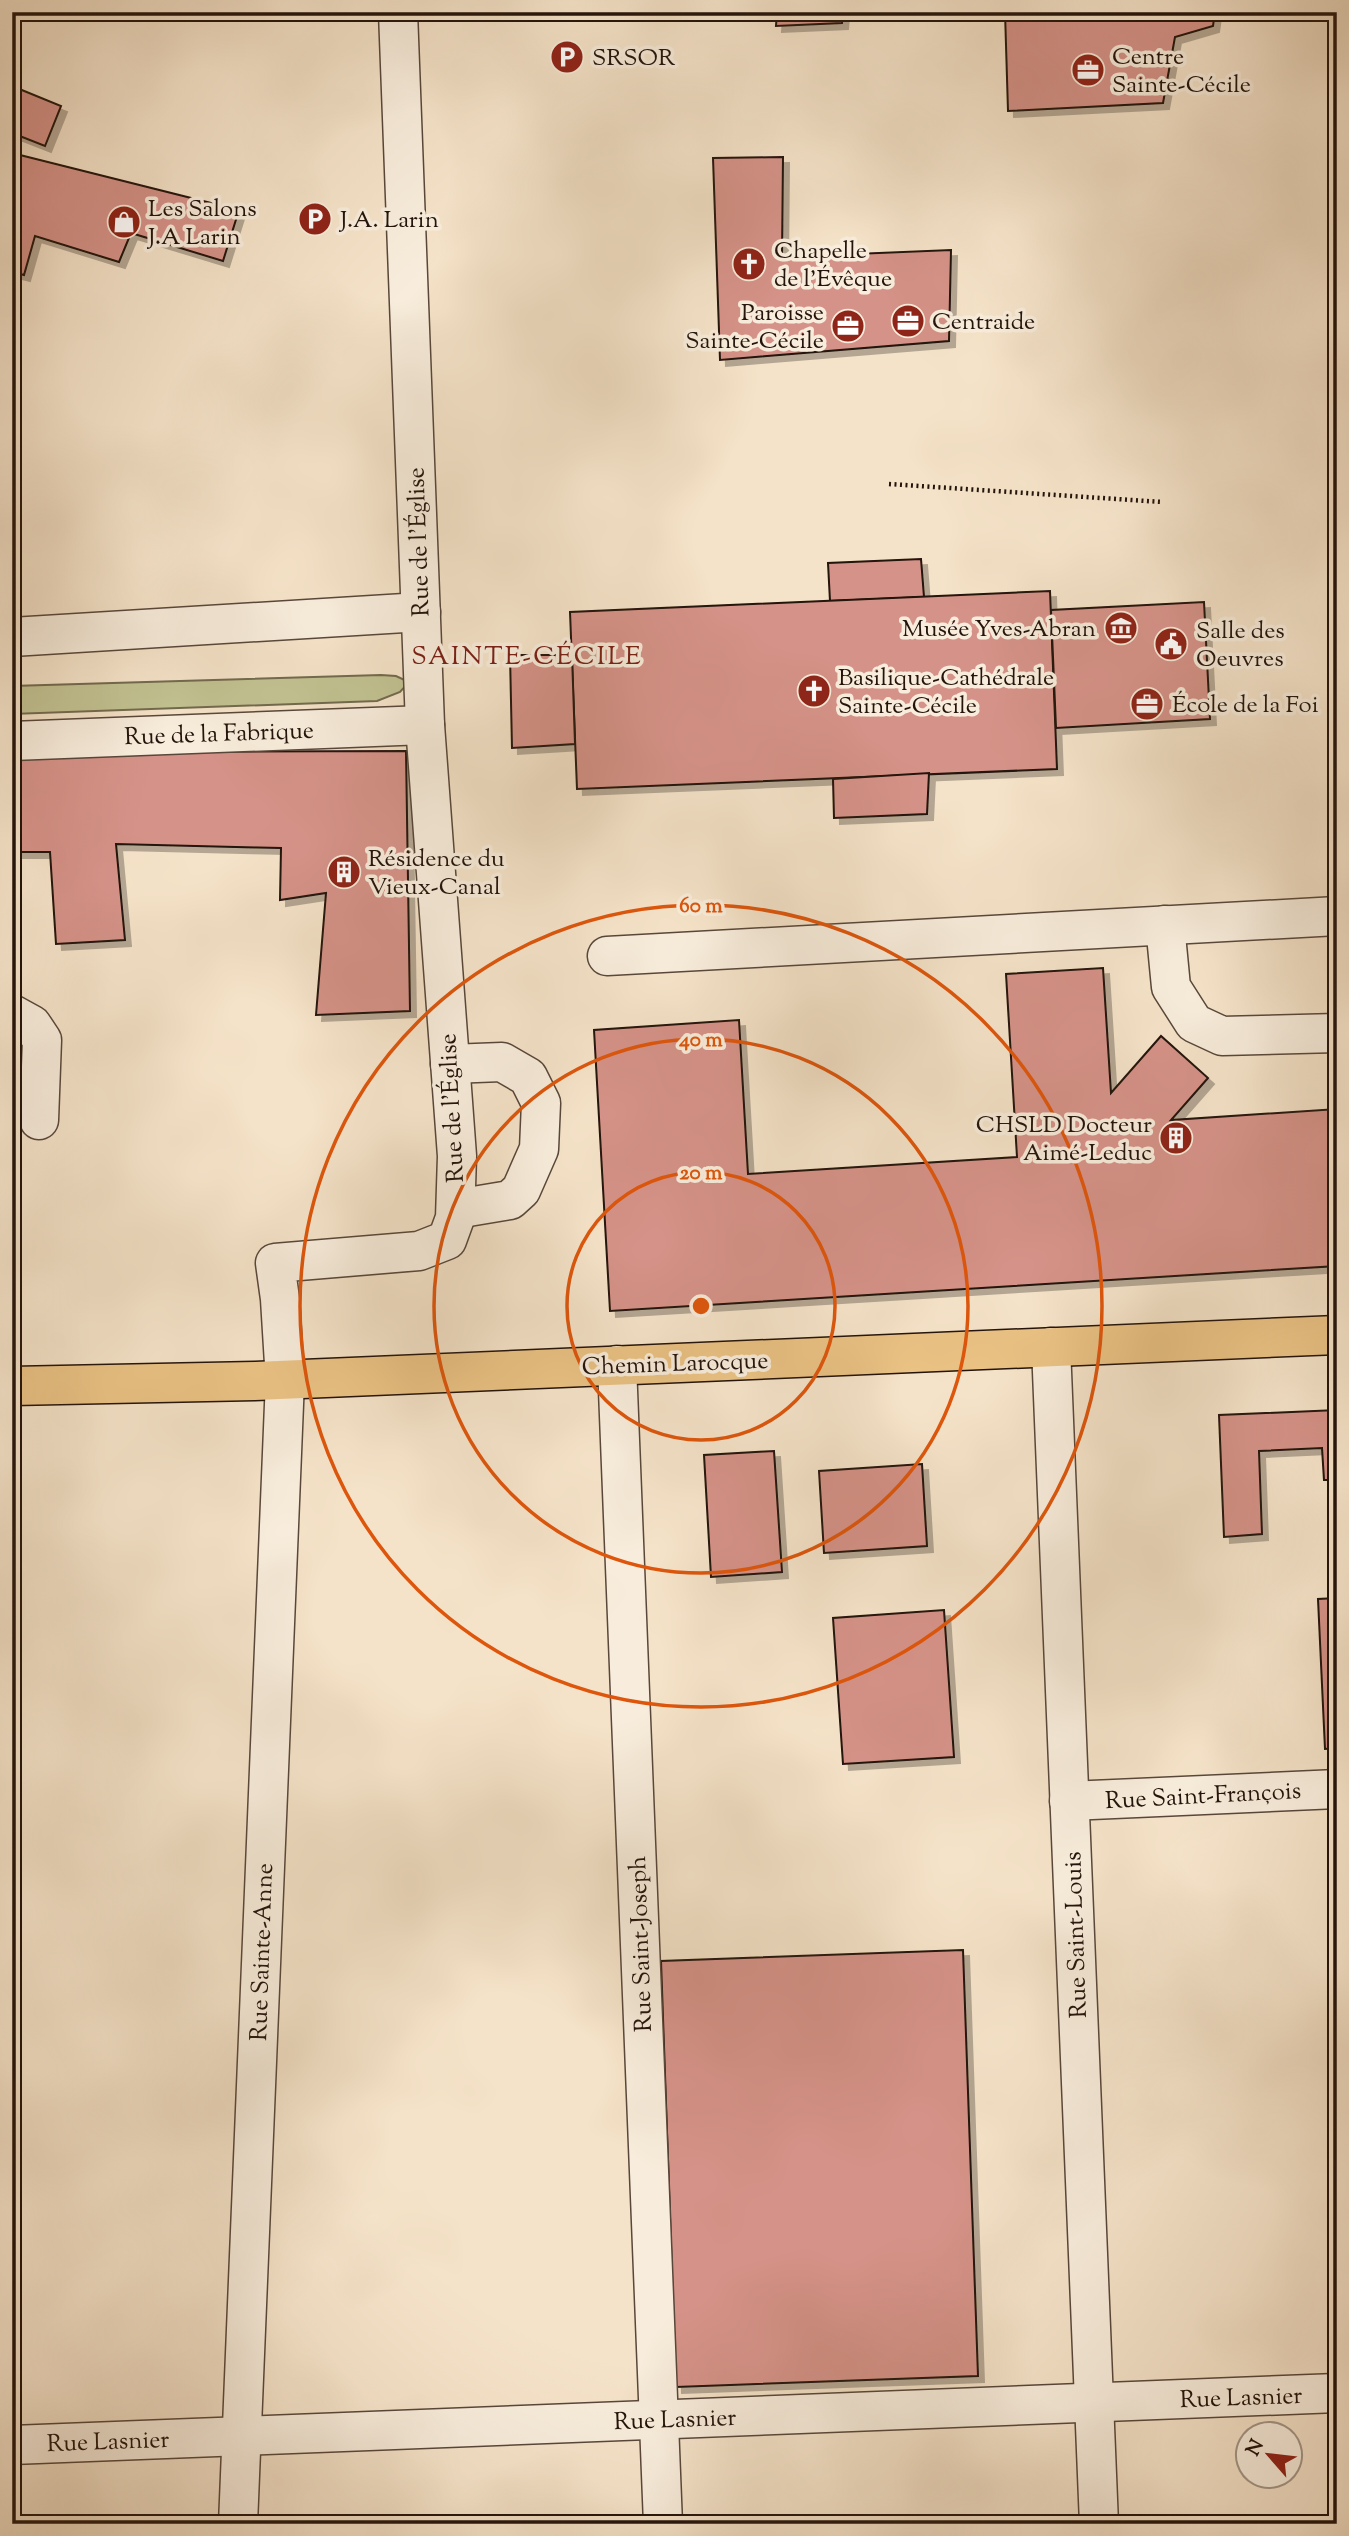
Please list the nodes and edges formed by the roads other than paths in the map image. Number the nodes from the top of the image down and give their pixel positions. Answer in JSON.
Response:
{"nodes":[{"id":1,"x":398,"y":12,"type":"edge"},
{"id":2,"x":421,"y":612,"type":"junction"},
{"id":3,"x":12,"y":637,"type":"edge"},
{"id":4,"x":425,"y":725,"type":"junction"},
{"id":5,"x":12,"y":741,"type":"edge"},
{"id":6,"x":1337,"y":916,"type":"edge"},
{"id":7,"x":1165,"y":925,"type":"junction"},
{"id":8,"x":607,"y":956,"type":"dead end"},
{"id":9,"x":12,"y":1014,"type":"edge"},
{"id":10,"x":1337,"y":1033,"type":"edge"},
{"id":11,"x":450,"y":1064,"type":"junction"},
{"id":12,"x":39,"y":1120,"type":"dead end"},
{"id":13,"x":456,"y":1209,"type":"junction"},
{"id":14,"x":1337,"y":1335,"type":"edge"},
{"id":15,"x":1051,"y":1347,"type":"junction"},
{"id":16,"x":617,"y":1365,"type":"junction"},
{"id":17,"x":285,"y":1380,"type":"junction"},
{"id":18,"x":12,"y":1386,"type":"edge"},
{"id":19,"x":1337,"y":1789,"type":"edge"},
{"id":20,"x":1069,"y":1801,"type":"junction"},
{"id":21,"x":1337,"y":2393,"type":"edge"},
{"id":22,"x":1094,"y":2403,"type":"junction"},
{"id":23,"x":659,"y":2420,"type":"junction"},
{"id":24,"x":240,"y":2436,"type":"junction"},
{"id":25,"x":12,"y":2445,"type":"edge"},
{"id":26,"x":238,"y":2524,"type":"edge"},
{"id":27,"x":663,"y":2524,"type":"edge"},
{"id":28,"x":1099,"y":2524,"type":"edge"}],
"edges":[{"from":1,"to":2,"type":"street","name":"Rue de l'Église"},
{"from":2,"to":3,"type":"street"},
{"from":2,"to":4,"type":"street","name":"Rue de l'Église"},
{"from":4,"to":5,"type":"street","name":"Rue de la Fabrique"},
{"from":4,"to":11,"type":"street","name":"Rue de l'Église"},
{"from":6,"to":7,"type":"street"},
{"from":7,"to":8,"type":"street"},
{"from":7,"to":10,"type":"street"},
{"from":9,"to":12,"type":"street"},
{"from":11,"to":13,"type":"street","name":"Rue de l'Église"},
{"from":11,"to":13,"type":"street"},
{"from":13,"to":17,"type":"street","name":"Rue de l'Église"},
{"from":14,"to":15,"type":"main road","name":"Chemin Larocque"},
{"from":15,"to":16,"type":"main road","name":"Chemin Larocque"},
{"from":15,"to":20,"type":"street","name":"Rue Saint-Louis"},
{"from":16,"to":17,"type":"main road","name":"Chemin Larocque"},
{"from":16,"to":23,"type":"street","name":"Rue Saint-Joseph"},
{"from":17,"to":18,"type":"main road","name":"Chemin Larocque"},
{"from":17,"to":24,"type":"street","name":"Rue Sainte-Anne"},
{"from":19,"to":20,"type":"street","name":"Rue Saint-François"},
{"from":20,"to":22,"type":"street","name":"Rue Saint-Louis"},
{"from":21,"to":22,"type":"street","name":"Rue Lasnier"},
{"from":22,"to":23,"type":"street","name":"Rue Lasnier"},
{"from":22,"to":28,"type":"street","name":"Rue Saint-Louis"},
{"from":23,"to":24,"type":"street","name":"Rue Lasnier"},
{"from":23,"to":27,"type":"street","name":"Rue Saint-Joseph"},
{"from":24,"to":25,"type":"street","name":"Rue Lasnier"},
{"from":24,"to":26,"type":"street","name":"Rue Sainte-Anne"}]}
